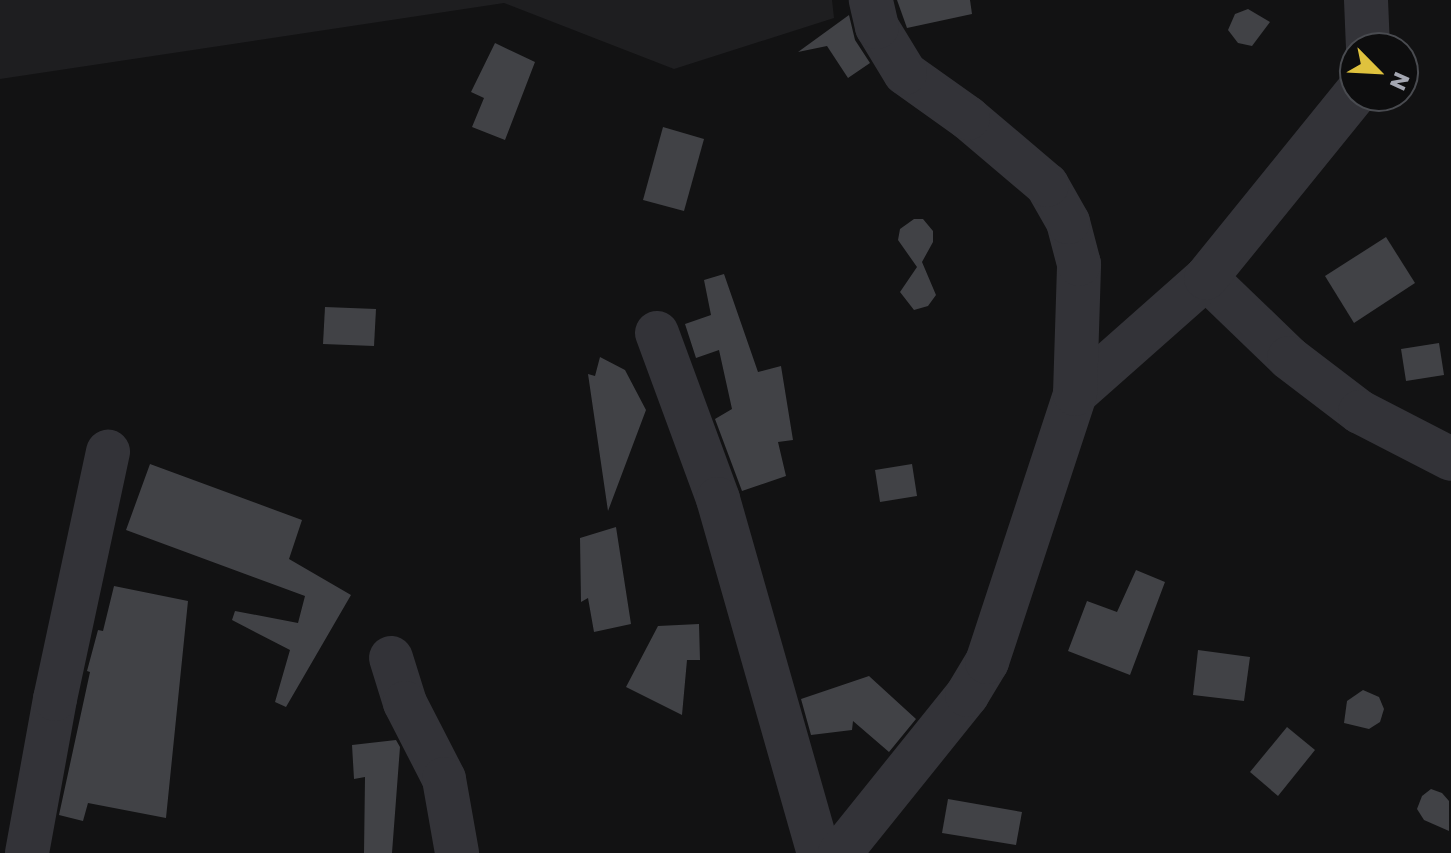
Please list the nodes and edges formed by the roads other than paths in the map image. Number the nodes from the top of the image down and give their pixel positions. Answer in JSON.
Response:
{"nodes":[{"id":1,"x":871,"y":0,"type":"edge"},
{"id":2,"x":1366,"y":0,"type":"edge"},
{"id":3,"x":1367,"y":32,"type":"edge"},
{"id":4,"x":1340,"y":112,"type":"edge"},
{"id":5,"x":1206,"y":278,"type":"junction"},
{"id":6,"x":657,"y":333,"type":"dead end"},
{"id":7,"x":1075,"y":394,"type":"junction"},
{"id":8,"x":108,"y":452,"type":"dead end"},
{"id":9,"x":1451,"y":459,"type":"edge"},
{"id":10,"x":391,"y":658,"type":"dead end"},
{"id":11,"x":27,"y":853,"type":"edge"},
{"id":12,"x":457,"y":853,"type":"edge"},
{"id":13,"x":819,"y":853,"type":"edge"},
{"id":14,"x":840,"y":853,"type":"edge"}],
"edges":[{"from":1,"to":7,"type":"street"},
{"from":2,"to":3,"type":"street"},
{"from":4,"to":5,"type":"street"},
{"from":5,"to":7,"type":"street"},
{"from":5,"to":9,"type":"street"},
{"from":6,"to":13,"type":"street"},
{"from":7,"to":14,"type":"street"},
{"from":8,"to":11,"type":"street"},
{"from":10,"to":12,"type":"street"}]}
